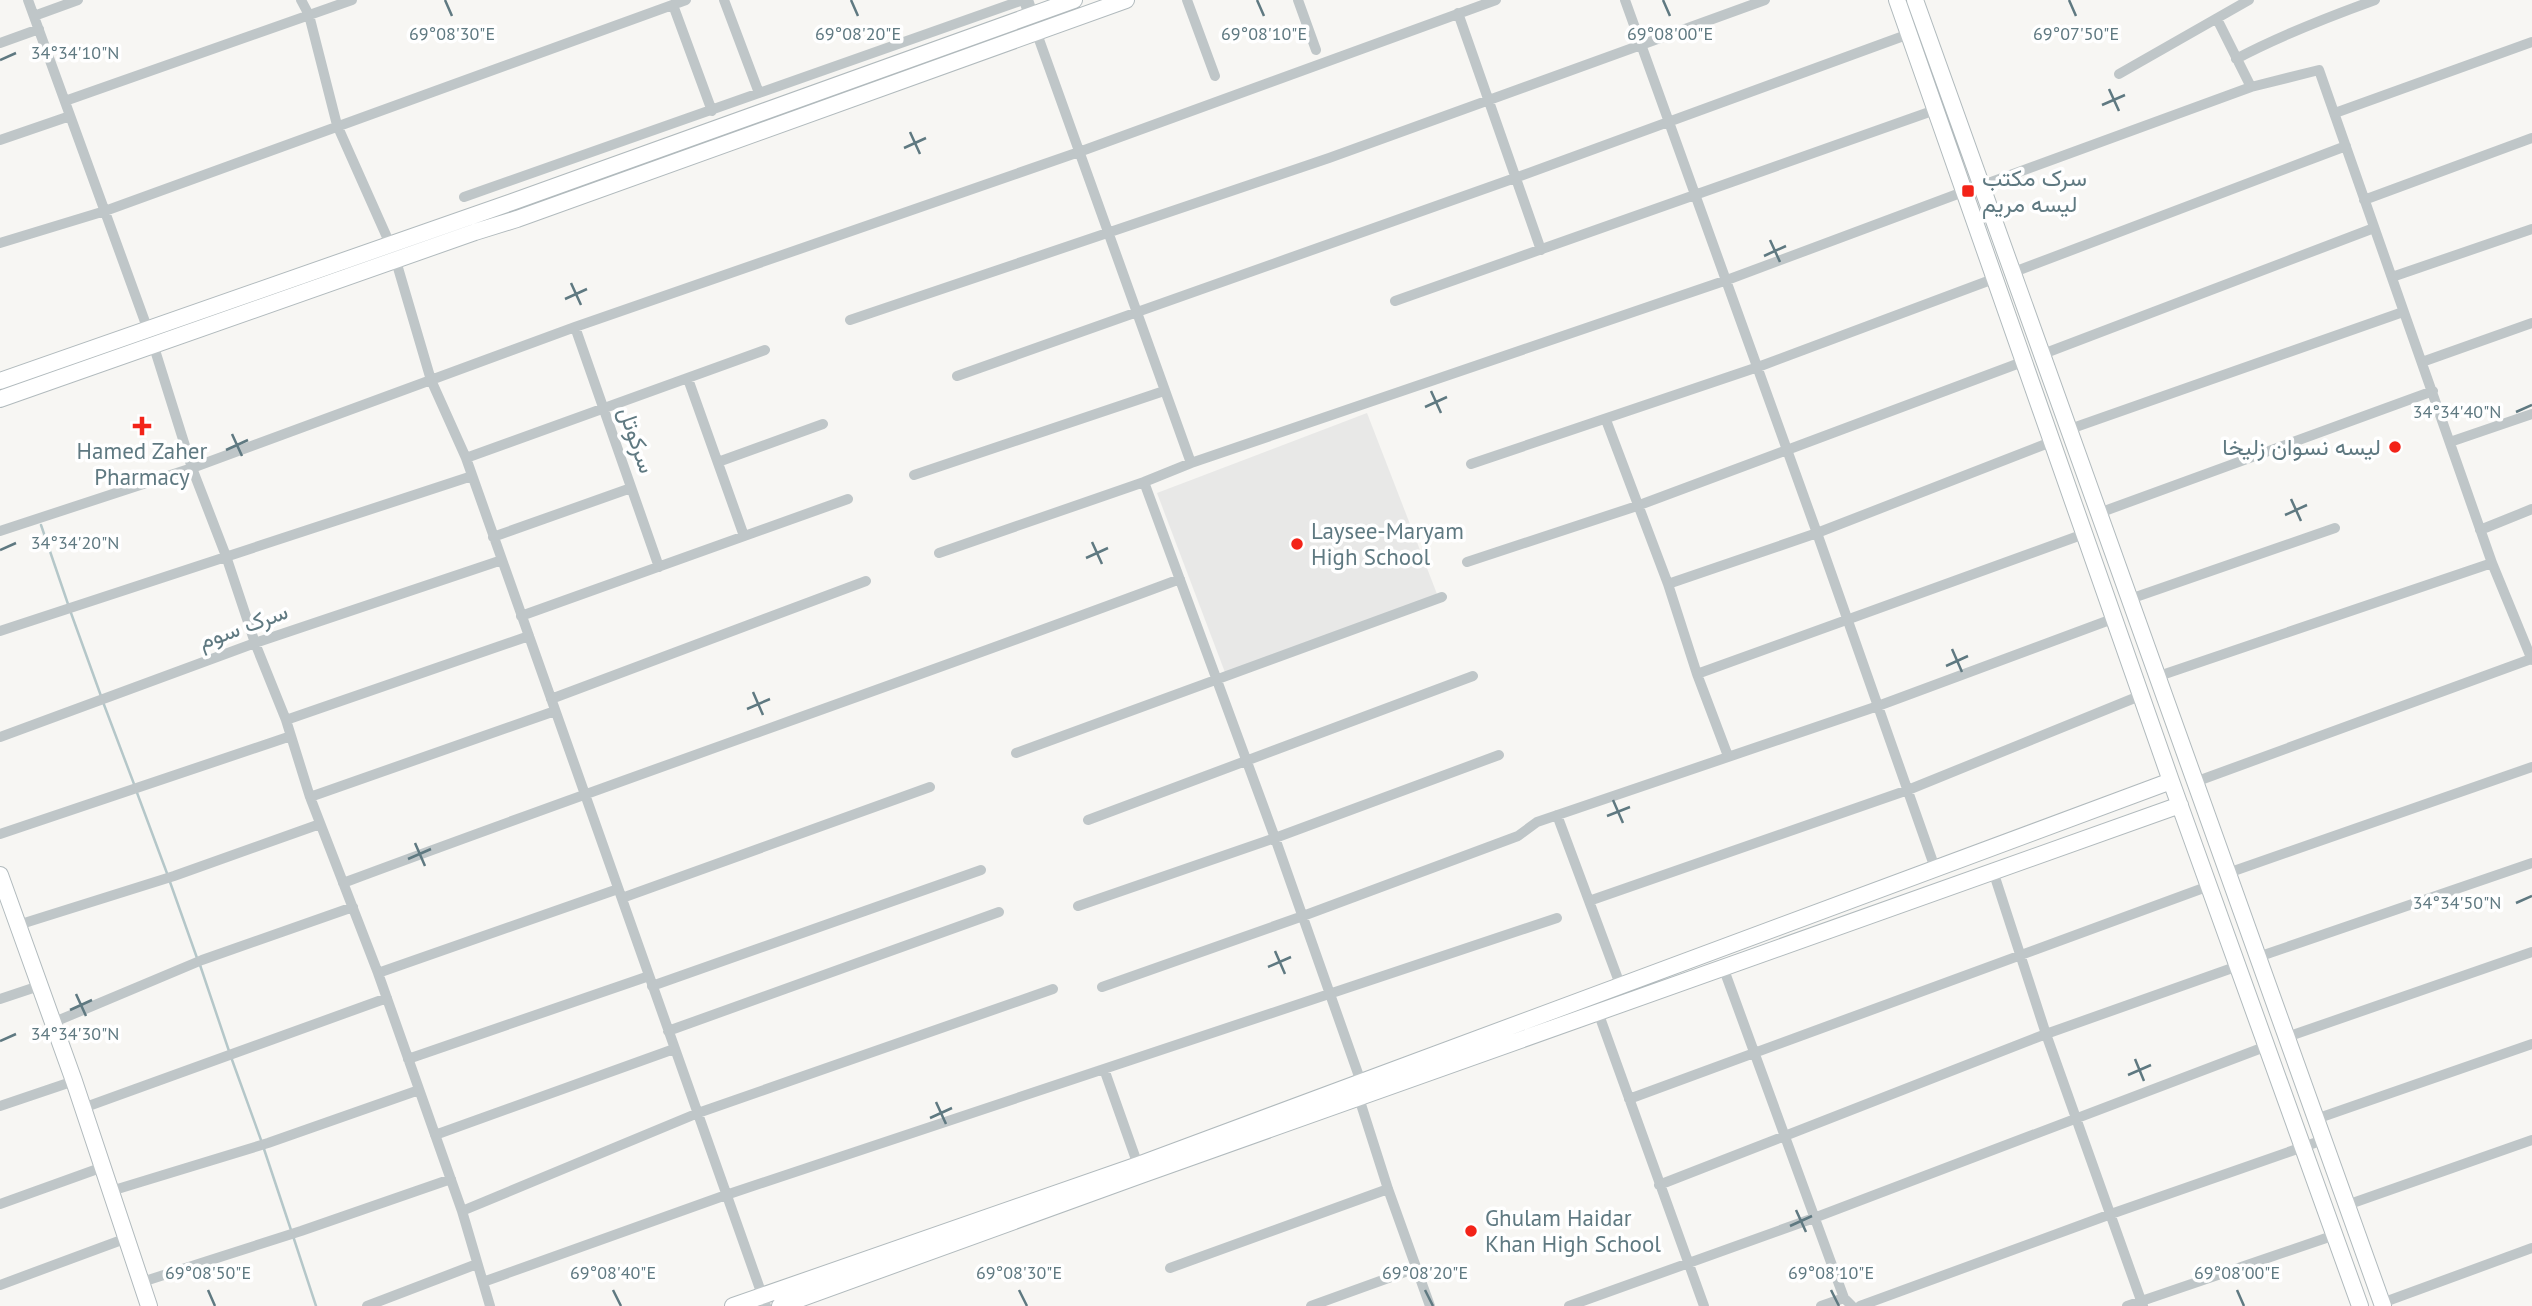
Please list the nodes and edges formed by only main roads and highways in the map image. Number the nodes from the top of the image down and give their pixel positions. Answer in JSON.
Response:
{"nodes":[{"id":1,"x":1074,"y":0,"type":"edge"},
{"id":2,"x":1126,"y":0,"type":"edge"},
{"id":3,"x":1896,"y":0,"type":"edge"},
{"id":4,"x":1915,"y":0,"type":"edge"},
{"id":5,"x":1106,"y":4,"type":"edge"},
{"id":6,"x":1027,"y":5,"type":"edge"},
{"id":7,"x":1972,"y":156,"type":"junction"},
{"id":8,"x":1954,"y":163,"type":"junction"},
{"id":9,"x":512,"y":202,"type":"junction"},
{"id":10,"x":1992,"y":210,"type":"junction"},
{"id":11,"x":1973,"y":216,"type":"junction"},
{"id":12,"x":517,"y":219,"type":"junction"},
{"id":13,"x":472,"y":224,"type":"junction"},
{"id":14,"x":0,"y":380,"type":"edge"},
{"id":15,"x":0,"y":399,"type":"edge"},
{"id":16,"x":2171,"y":781,"type":"junction"},
{"id":17,"x":2180,"y":805,"type":"junction"},
{"id":18,"x":0,"y":875,"type":"edge"},
{"id":19,"x":4,"y":899,"type":"edge"},
{"id":20,"x":1451,"y":1057,"type":"junction"},
{"id":21,"x":1360,"y":1090,"type":"junction"},
{"id":22,"x":764,"y":1301,"type":"edge"},
{"id":23,"x":2382,"y":1305,"type":"edge"},
{"id":24,"x":149,"y":1306,"type":"edge"},
{"id":25,"x":733,"y":1306,"type":"edge"},
{"id":26,"x":780,"y":1306,"type":"edge"},
{"id":27,"x":2360,"y":1306,"type":"edge"}],
"edges":[{"from":1,"to":6,"type":"main road"},
{"from":2,"to":5,"type":"main road"},
{"from":3,"to":8,"type":"main road"},
{"from":4,"to":7,"type":"main road"},
{"from":5,"to":12,"type":"main road"},
{"from":6,"to":9,"type":"main road"},
{"from":7,"to":8,"type":"main road"},
{"from":7,"to":10,"type":"main road"},
{"from":8,"to":11,"type":"main road"},
{"from":9,"to":12,"type":"main road"},
{"from":9,"to":13,"type":"main road"},
{"from":10,"to":11,"type":"main road"},
{"from":10,"to":23,"type":"main road"},
{"from":11,"to":16,"type":"main road"},
{"from":12,"to":13,"type":"main road"},
{"from":13,"to":14,"type":"main road"},
{"from":13,"to":15,"type":"main road"},
{"from":16,"to":17,"type":"main road"},
{"from":16,"to":20,"type":"main road"},
{"from":17,"to":20,"type":"main road"},
{"from":17,"to":27,"type":"main road"},
{"from":18,"to":19,"type":"main road"},
{"from":19,"to":24,"type":"main road"},
{"from":20,"to":21,"type":"main road"},
{"from":21,"to":22,"type":"main road"},
{"from":21,"to":26,"type":"main road"},
{"from":22,"to":25,"type":"main road"}]}
